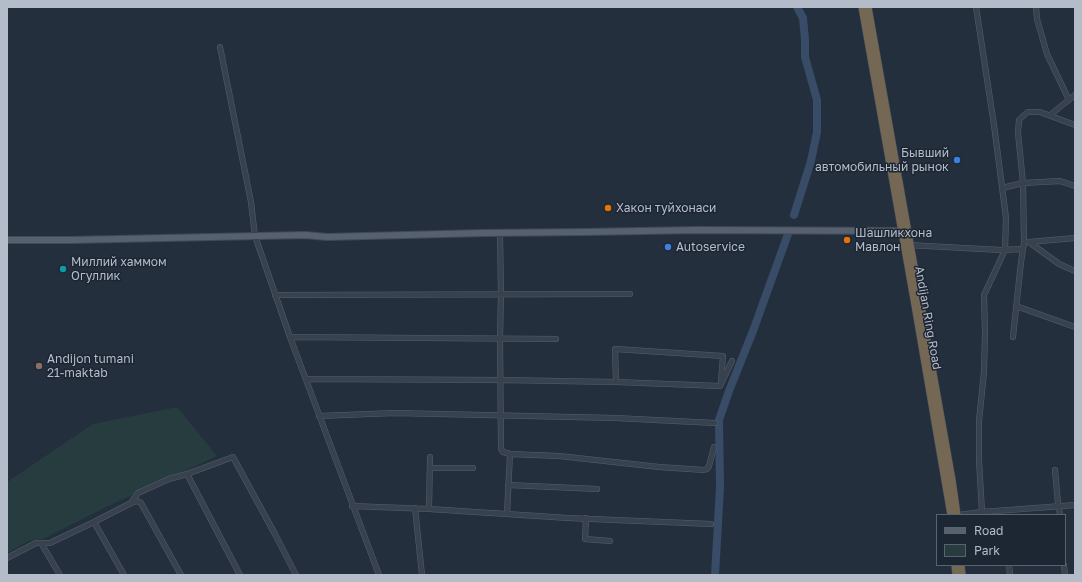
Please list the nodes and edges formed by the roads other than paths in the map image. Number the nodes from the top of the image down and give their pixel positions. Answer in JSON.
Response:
{"nodes":[{"id":1,"x":862,"y":7,"type":"edge"},
{"id":2,"x":868,"y":7,"type":"edge"},
{"id":3,"x":976,"y":7,"type":"edge"},
{"id":4,"x":1036,"y":7,"type":"edge"},
{"id":5,"x":220,"y":47,"type":"dead end"},
{"id":6,"x":1075,"y":95,"type":"edge"},
{"id":7,"x":1069,"y":100,"type":"junction"},
{"id":8,"x":1050,"y":115,"type":"junction"},
{"id":9,"x":1075,"y":125,"type":"edge"},
{"id":10,"x":1023,"y":183,"type":"junction"},
{"id":11,"x":1075,"y":186,"type":"edge"},
{"id":12,"x":1004,"y":188,"type":"junction"},
{"id":13,"x":905,"y":230,"type":"junction"},
{"id":14,"x":500,"y":232,"type":"junction"},
{"id":15,"x":255,"y":236,"type":"junction"},
{"id":16,"x":1075,"y":238,"type":"edge"},
{"id":17,"x":7,"y":240,"type":"edge"},
{"id":18,"x":1027,"y":243,"type":"junction"},
{"id":19,"x":908,"y":245,"type":"junction"},
{"id":20,"x":1023,"y":249,"type":"junction"},
{"id":21,"x":1005,"y":250,"type":"junction"},
{"id":22,"x":1075,"y":271,"type":"edge"},
{"id":23,"x":630,"y":294,"type":"dead end"},
{"id":24,"x":275,"y":295,"type":"junction"},
{"id":25,"x":501,"y":295,"type":"junction"},
{"id":26,"x":1016,"y":306,"type":"junction"},
{"id":27,"x":1075,"y":327,"type":"edge"},
{"id":28,"x":1013,"y":336,"type":"dead end"},
{"id":29,"x":290,"y":337,"type":"junction"},
{"id":30,"x":500,"y":338,"type":"junction"},
{"id":31,"x":556,"y":338,"type":"dead end"},
{"id":32,"x":732,"y":361,"type":"dead end"},
{"id":33,"x":306,"y":379,"type":"junction"},
{"id":34,"x":501,"y":380,"type":"junction"},
{"id":35,"x":616,"y":382,"type":"junction"},
{"id":36,"x":720,"y":385,"type":"junction"},
{"id":37,"x":319,"y":416,"type":"junction"},
{"id":38,"x":501,"y":416,"type":"junction"},
{"id":39,"x":714,"y":422,"type":"dead end"},
{"id":40,"x":714,"y":447,"type":"dead end"},
{"id":41,"x":510,"y":454,"type":"junction"},
{"id":42,"x":430,"y":457,"type":"dead end"},
{"id":43,"x":430,"y":468,"type":"junction"},
{"id":44,"x":473,"y":468,"type":"dead end"},
{"id":45,"x":1055,"y":470,"type":"dead end"},
{"id":46,"x":187,"y":474,"type":"junction"},
{"id":47,"x":508,"y":485,"type":"junction"},
{"id":48,"x":597,"y":489,"type":"dead end"},
{"id":49,"x":131,"y":503,"type":"junction"},
{"id":50,"x":1075,"y":505,"type":"edge"},
{"id":51,"x":352,"y":506,"type":"junction"},
{"id":52,"x":1060,"y":507,"type":"junction"},
{"id":53,"x":415,"y":508,"type":"junction"},
{"id":54,"x":429,"y":509,"type":"junction"},
{"id":55,"x":982,"y":512,"type":"junction"},
{"id":56,"x":1004,"y":513,"type":"edge"},
{"id":57,"x":507,"y":514,"type":"junction"},
{"id":58,"x":951,"y":514,"type":"edge"},
{"id":59,"x":957,"y":514,"type":"edge"},
{"id":60,"x":965,"y":514,"type":"edge"},
{"id":61,"x":1060,"y":514,"type":"edge"},
{"id":62,"x":586,"y":518,"type":"junction"},
{"id":63,"x":94,"y":522,"type":"junction"},
{"id":64,"x":711,"y":524,"type":"dead end"},
{"id":65,"x":610,"y":541,"type":"dead end"},
{"id":66,"x":41,"y":543,"type":"junction"},
{"id":67,"x":7,"y":558,"type":"edge"},
{"id":68,"x":60,"y":575,"type":"edge"},
{"id":69,"x":124,"y":575,"type":"edge"},
{"id":70,"x":181,"y":575,"type":"edge"},
{"id":71,"x":240,"y":575,"type":"edge"},
{"id":72,"x":296,"y":575,"type":"edge"},
{"id":73,"x":378,"y":575,"type":"edge"},
{"id":74,"x":422,"y":575,"type":"edge"}],
"edges":[{"from":1,"to":13,"type":"highway","name":"Andijan Ring Road"},
{"from":2,"to":13,"type":"highway","name":"Andijan Ring Road"},
{"from":3,"to":12,"type":"street"},
{"from":4,"to":7,"type":"street"},
{"from":5,"to":15,"type":"street"},
{"from":6,"to":7,"type":"street"},
{"from":7,"to":8,"type":"street"},
{"from":8,"to":9,"type":"street"},
{"from":8,"to":10,"type":"street"},
{"from":10,"to":11,"type":"street"},
{"from":10,"to":12,"type":"street"},
{"from":10,"to":18,"type":"street"},
{"from":12,"to":21,"type":"street"},
{"from":13,"to":14,"type":"main road"},
{"from":13,"to":19,"type":"highway","name":"Andijan Ring Road"},
{"from":14,"to":15,"type":"main road"},
{"from":14,"to":25,"type":"street"},
{"from":15,"to":17,"type":"main road"},
{"from":15,"to":24,"type":"street"},
{"from":16,"to":18,"type":"street"},
{"from":18,"to":20,"type":"street"},
{"from":18,"to":22,"type":"street"},
{"from":19,"to":21,"type":"street"},
{"from":19,"to":58,"type":"highway","name":"Andijan Ring Road"},
{"from":19,"to":59,"type":"highway","name":"Andijan Ring Road"},
{"from":20,"to":21,"type":"street"},
{"from":20,"to":26,"type":"street"},
{"from":21,"to":55,"type":"street"},
{"from":23,"to":25,"type":"street"},
{"from":24,"to":25,"type":"street"},
{"from":24,"to":29,"type":"street"},
{"from":25,"to":30,"type":"street"},
{"from":26,"to":27,"type":"street"},
{"from":26,"to":28,"type":"street"},
{"from":29,"to":30,"type":"street"},
{"from":29,"to":33,"type":"street"},
{"from":30,"to":31,"type":"street"},
{"from":30,"to":34,"type":"street"},
{"from":32,"to":36,"type":"street"},
{"from":33,"to":34,"type":"street"},
{"from":33,"to":37,"type":"street"},
{"from":34,"to":35,"type":"street"},
{"from":34,"to":38,"type":"street"},
{"from":35,"to":36,"type":"street"},
{"from":35,"to":36,"type":"street"},
{"from":37,"to":38,"type":"street"},
{"from":37,"to":51,"type":"street"},
{"from":38,"to":39,"type":"street"},
{"from":38,"to":41,"type":"street"},
{"from":40,"to":41,"type":"street"},
{"from":41,"to":47,"type":"street"},
{"from":42,"to":43,"type":"street"},
{"from":43,"to":44,"type":"street"},
{"from":43,"to":54,"type":"street"},
{"from":45,"to":52,"type":"street"},
{"from":46,"to":49,"type":"street"},
{"from":46,"to":71,"type":"street"},
{"from":46,"to":72,"type":"street"},
{"from":47,"to":48,"type":"street"},
{"from":47,"to":57,"type":"street"},
{"from":49,"to":63,"type":"street"},
{"from":49,"to":70,"type":"street"},
{"from":50,"to":52,"type":"street"},
{"from":51,"to":53,"type":"street"},
{"from":51,"to":73,"type":"street"},
{"from":52,"to":56,"type":"street"},
{"from":52,"to":61,"type":"street"},
{"from":53,"to":54,"type":"street"},
{"from":53,"to":74,"type":"street"},
{"from":54,"to":57,"type":"street"},
{"from":55,"to":56,"type":"street"},
{"from":55,"to":60,"type":"street"},
{"from":57,"to":62,"type":"street"},
{"from":62,"to":64,"type":"street"},
{"from":62,"to":65,"type":"street"},
{"from":63,"to":66,"type":"street"},
{"from":63,"to":69,"type":"street"},
{"from":66,"to":67,"type":"street"},
{"from":66,"to":68,"type":"street"}]}
